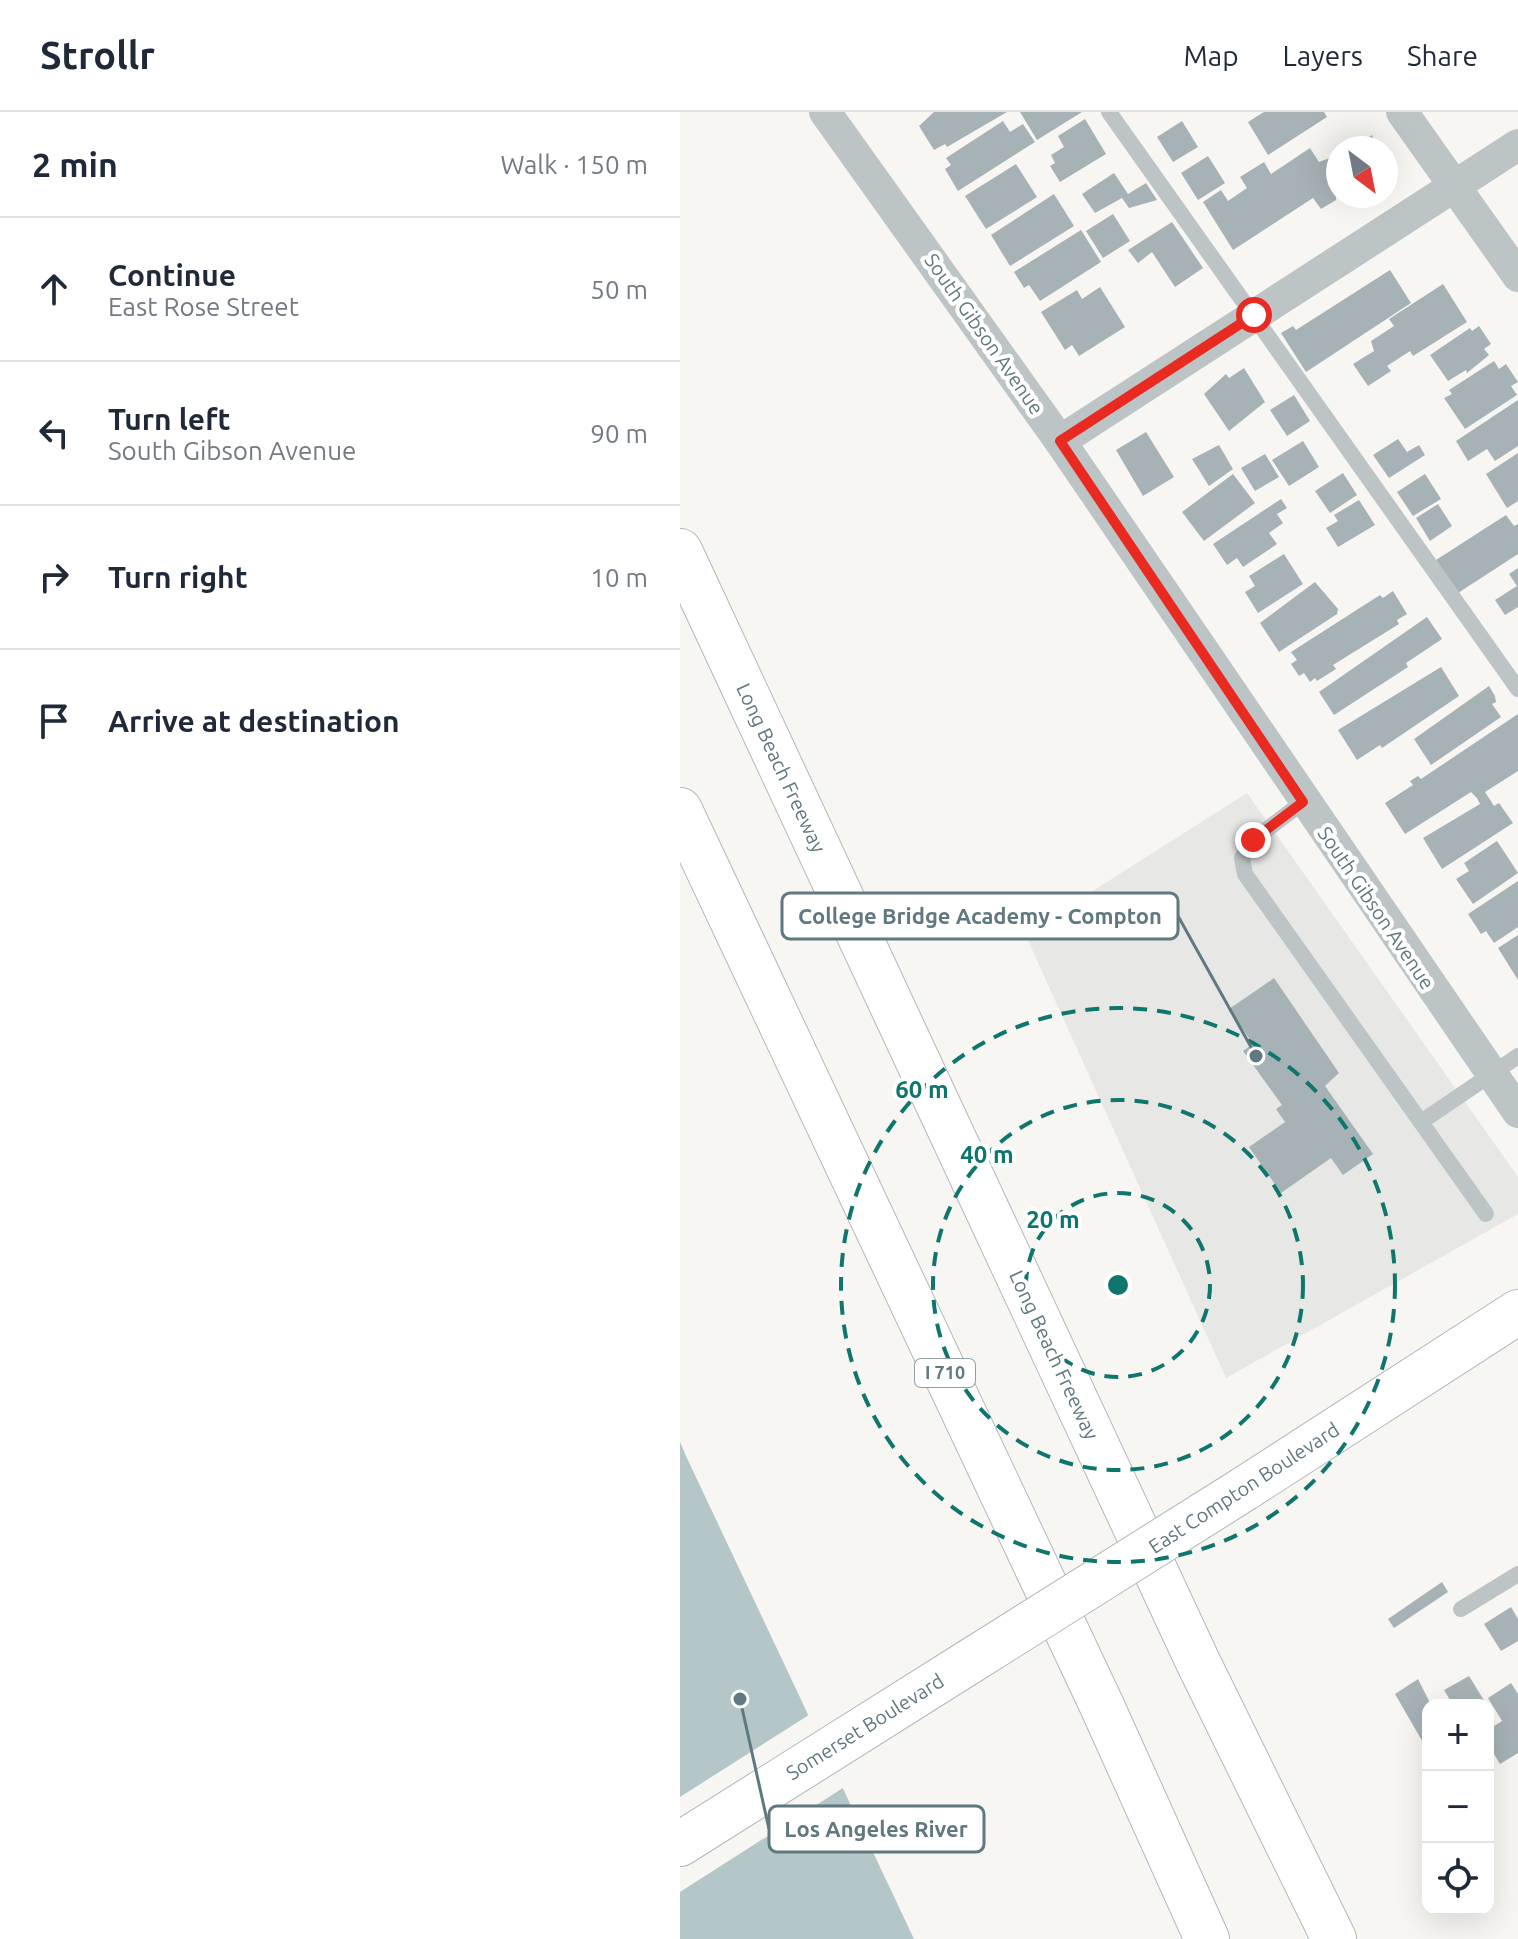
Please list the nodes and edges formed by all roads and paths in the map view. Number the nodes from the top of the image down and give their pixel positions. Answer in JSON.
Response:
{"nodes":[{"id":1,"x":825,"y":112,"type":"edge"},
{"id":2,"x":1109,"y":112,"type":"edge"},
{"id":3,"x":1402,"y":112,"type":"edge"},
{"id":4,"x":1518,"y":145,"type":"edge"},
{"id":5,"x":1454,"y":185,"type":"junction"},
{"id":6,"x":1518,"y":276,"type":"edge"},
{"id":7,"x":1254,"y":315,"type":"junction"},
{"id":8,"x":1060,"y":441,"type":"junction"},
{"id":9,"x":680,"y":551,"type":"edge"},
{"id":10,"x":1518,"y":689,"type":"edge"},
{"id":11,"x":1303,"y":802,"type":"junction"},
{"id":12,"x":680,"y":810,"type":"edge"},
{"id":13,"x":1518,"y":1056,"type":"edge"},
{"id":14,"x":1490,"y":1074,"type":"junction"},
{"id":15,"x":1518,"y":1112,"type":"edge"},
{"id":16,"x":1421,"y":1122,"type":"junction"},
{"id":17,"x":1486,"y":1214,"type":"dead end"},
{"id":18,"x":1518,"y":1312,"type":"edge"},
{"id":19,"x":1518,"y":1574,"type":"edge"},
{"id":20,"x":1461,"y":1609,"type":"dead end"},
{"id":21,"x":969,"y":1662,"type":"joint"},
{"id":22,"x":680,"y":1844,"type":"edge"},
{"id":23,"x":1207,"y":1939,"type":"edge"},
{"id":24,"x":1334,"y":1939,"type":"edge"}],
"edges":[{"from":1,"to":8,"type":"street","name":"South Gibson Avenue"},
{"from":2,"to":7,"type":"lane"},
{"from":3,"to":5,"type":"street"},
{"from":4,"to":5,"type":"street"},
{"from":5,"to":6,"type":"street"},
{"from":5,"to":7,"type":"street"},
{"from":7,"to":8,"type":"street"},
{"from":7,"to":10,"type":"lane"},
{"from":8,"to":11,"type":"street","name":"South Gibson Avenue"},
{"from":9,"to":24,"type":"main road","name":"Long Beach Freeway"},
{"from":11,"to":14,"type":"street","name":"South Gibson Avenue"},
{"from":11,"to":16,"type":"lane"},
{"from":12,"to":23,"type":"main road","number":"I 710"},
{"from":13,"to":14,"type":"lane"},
{"from":14,"to":15,"type":"street","name":"South Gibson Avenue"},
{"from":14,"to":16,"type":"lane"},
{"from":16,"to":17,"type":"lane"},
{"from":18,"to":21,"type":"main road","name":"East Compton Boulevard","bridge":true},
{"from":19,"to":20,"type":"lane"},
{"from":21,"to":22,"type":"main road","name":"Somerset Boulevard"}]}
